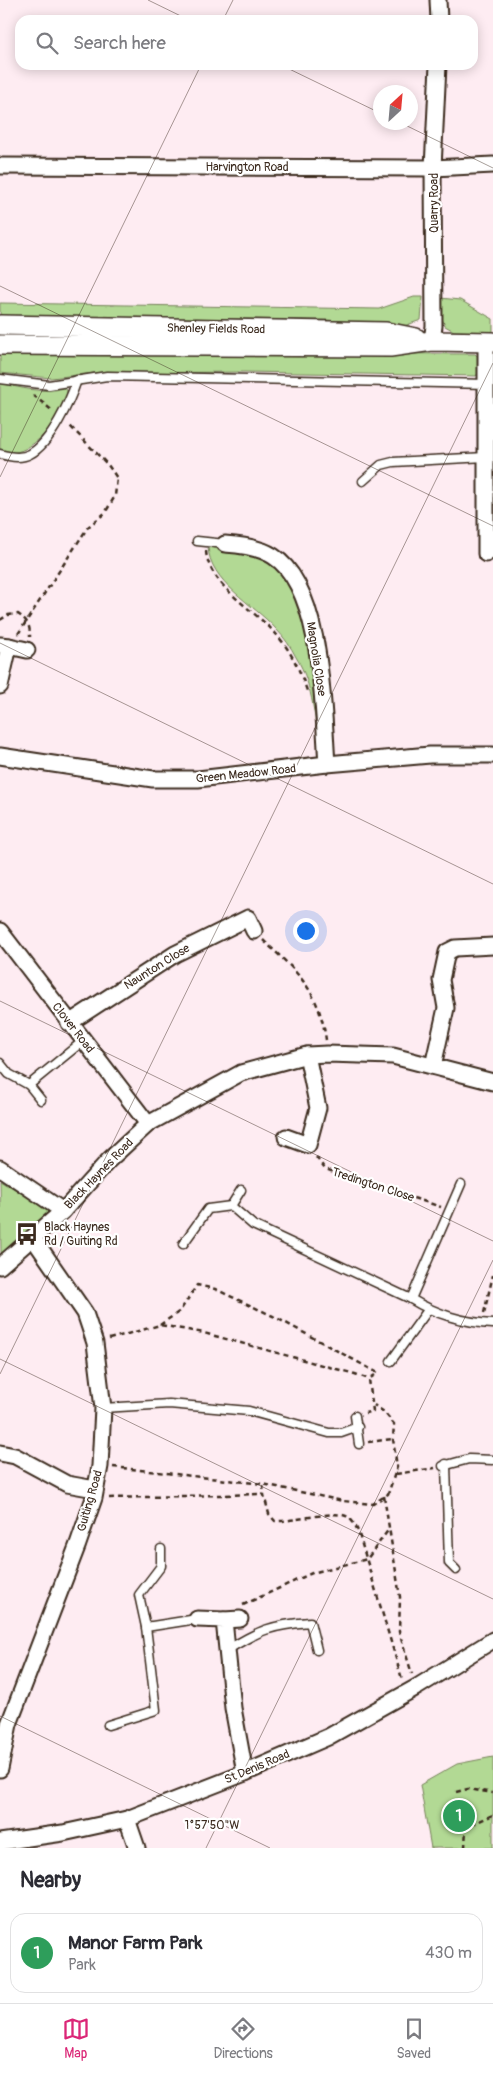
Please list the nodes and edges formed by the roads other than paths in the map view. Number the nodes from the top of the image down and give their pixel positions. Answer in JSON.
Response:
{"nodes":[{"id":1,"x":438,"y":0,"type":"edge"},
{"id":2,"x":439,"y":15,"type":"edge"},
{"id":3,"x":438,"y":70,"type":"edge"},
{"id":4,"x":493,"y":165,"type":"edge"},
{"id":5,"x":0,"y":166,"type":"edge"},
{"id":6,"x":433,"y":168,"type":"junction"},
{"id":7,"x":0,"y":325,"type":"edge"},
{"id":8,"x":432,"y":341,"type":"junction"},
{"id":9,"x":490,"y":342,"type":"edge"},
{"id":10,"x":0,"y":345,"type":"edge"},
{"id":11,"x":0,"y":379,"type":"edge"},
{"id":12,"x":77,"y":380,"type":"junction"},
{"id":13,"x":489,"y":384,"type":"edge"},
{"id":14,"x":0,"y":454,"type":"edge"},
{"id":15,"x":486,"y":457,"type":"junction"},
{"id":16,"x":363,"y":481,"type":"dead end"},
{"id":17,"x":197,"y":541,"type":"dead end"},
{"id":18,"x":225,"y":544,"type":"joint"},
{"id":19,"x":486,"y":554,"type":"dead end"},
{"id":20,"x":4,"y":645,"type":"edge"},
{"id":21,"x":27,"y":650,"type":"road end"},
{"id":22,"x":0,"y":686,"type":"edge"},
{"id":23,"x":493,"y":755,"type":"edge"},
{"id":24,"x":0,"y":756,"type":"edge"},
{"id":25,"x":327,"y":764,"type":"junction"},
{"id":26,"x":249,"y":918,"type":"road end"},
{"id":27,"x":0,"y":931,"type":"edge"},
{"id":28,"x":493,"y":946,"type":"edge"},
{"id":29,"x":69,"y":1023,"type":"junction"},
{"id":30,"x":83,"y":1041,"type":"junction"},
{"id":31,"x":307,"y":1055,"type":"junction"},
{"id":32,"x":0,"y":1063,"type":"edge"},
{"id":33,"x":433,"y":1066,"type":"junction"},
{"id":34,"x":493,"y":1082,"type":"edge"},
{"id":35,"x":29,"y":1085,"type":"junction"},
{"id":36,"x":40,"y":1100,"type":"dead end"},
{"id":37,"x":148,"y":1124,"type":"junction"},
{"id":38,"x":286,"y":1137,"type":"dead end"},
{"id":39,"x":0,"y":1168,"type":"edge"},
{"id":40,"x":461,"y":1184,"type":"dead end"},
{"id":41,"x":241,"y":1190,"type":"dead end"},
{"id":42,"x":231,"y":1206,"type":"junction"},
{"id":43,"x":63,"y":1211,"type":"junction"},
{"id":44,"x":33,"y":1238,"type":"junction"},
{"id":45,"x":183,"y":1244,"type":"dead end"},
{"id":46,"x":0,"y":1266,"type":"edge"},
{"id":47,"x":410,"y":1300,"type":"junction"},
{"id":48,"x":428,"y":1310,"type":"junction"},
{"id":49,"x":493,"y":1324,"type":"edge"},
{"id":50,"x":391,"y":1361,"type":"dead end"},
{"id":51,"x":103,"y":1408,"type":"junction"},
{"id":52,"x":355,"y":1416,"type":"road end"},
{"id":53,"x":358,"y":1427,"type":"junction"},
{"id":54,"x":359,"y":1444,"type":"road end"},
{"id":55,"x":0,"y":1453,"type":"edge"},
{"id":56,"x":493,"y":1460,"type":"edge"},
{"id":57,"x":95,"y":1494,"type":"junction"},
{"id":58,"x":161,"y":1549,"type":"dead end"},
{"id":59,"x":456,"y":1570,"type":"dead end"},
{"id":60,"x":197,"y":1619,"type":"joint"},
{"id":61,"x":240,"y":1619,"type":"road end"},
{"id":62,"x":224,"y":1620,"type":"junction"},
{"id":63,"x":146,"y":1628,"type":"junction"},
{"id":64,"x":493,"y":1640,"type":"edge"},
{"id":65,"x":227,"y":1650,"type":"junction"},
{"id":66,"x":317,"y":1650,"type":"dead end"},
{"id":67,"x":5,"y":1723,"type":"edge"},
{"id":68,"x":108,"y":1724,"type":"dead end"},
{"id":69,"x":0,"y":1769,"type":"edge"},
{"id":70,"x":245,"y":1773,"type":"junction"},
{"id":71,"x":127,"y":1818,"type":"junction"},
{"id":72,"x":0,"y":1842,"type":"edge"},
{"id":73,"x":137,"y":1848,"type":"edge"}],
"edges":[{"from":1,"to":2,"type":"street"},
{"from":3,"to":6,"type":"street","name":"Quarry Road"},
{"from":4,"to":6,"type":"street","name":"Harvington Road"},
{"from":5,"to":6,"type":"street","name":"Harvington Road"},
{"from":6,"to":8,"type":"street","name":"Quarry Road"},
{"from":7,"to":8,"type":"street","name":"Shenley Fields Road"},
{"from":8,"to":9,"type":"street","name":"Shenley Fields Road"},
{"from":8,"to":10,"type":"street","name":"Shenley Fields Road"},
{"from":9,"to":13,"type":"street"},
{"from":11,"to":12,"type":"lane"},
{"from":12,"to":13,"type":"lane"},
{"from":12,"to":14,"type":"lane"},
{"from":13,"to":15,"type":"street"},
{"from":15,"to":16,"type":"lane"},
{"from":15,"to":19,"type":"street"},
{"from":17,"to":18,"type":"lane"},
{"from":18,"to":25,"type":"street","name":"Magnolia Close"},
{"from":20,"to":21,"type":"street"},
{"from":20,"to":22,"type":"street"},
{"from":23,"to":25,"type":"street","name":"Green Meadow Road"},
{"from":24,"to":25,"type":"street","name":"Green Meadow Road"},
{"from":26,"to":29,"type":"street","name":"Naunton Close"},
{"from":27,"to":29,"type":"street","name":"Clover Road"},
{"from":28,"to":33,"type":"street"},
{"from":29,"to":30,"type":"street","name":"Clover Road"},
{"from":30,"to":35,"type":"lane"},
{"from":30,"to":37,"type":"street","name":"Clover Road"},
{"from":31,"to":33,"type":"street","name":"Black Haynes Road"},
{"from":31,"to":37,"type":"street","name":"Black Haynes Road"},
{"from":31,"to":38,"type":"street"},
{"from":32,"to":35,"type":"lane"},
{"from":33,"to":34,"type":"street","name":"Black Haynes Road"},
{"from":35,"to":36,"type":"lane"},
{"from":37,"to":43,"type":"street","name":"Black Haynes Road"},
{"from":39,"to":43,"type":"street"},
{"from":40,"to":47,"type":"lane"},
{"from":41,"to":42,"type":"lane"},
{"from":42,"to":45,"type":"lane"},
{"from":42,"to":47,"type":"lane"},
{"from":43,"to":44,"type":"street","name":"Black Haynes Road"},
{"from":44,"to":46,"type":"street","name":"Black Haynes Road"},
{"from":44,"to":51,"type":"street","name":"Guiting Road"},
{"from":47,"to":48,"type":"lane"},
{"from":48,"to":49,"type":"lane"},
{"from":48,"to":50,"type":"lane"},
{"from":51,"to":53,"type":"lane"},
{"from":51,"to":57,"type":"street","name":"Guiting Road"},
{"from":52,"to":53,"type":"lane"},
{"from":53,"to":54,"type":"lane"},
{"from":55,"to":57,"type":"street"},
{"from":56,"to":59,"type":"lane"},
{"from":57,"to":67,"type":"street","name":"Guiting Road"},
{"from":58,"to":63,"type":"lane"},
{"from":60,"to":62,"type":"street"},
{"from":60,"to":63,"type":"lane"},
{"from":61,"to":62,"type":"street"},
{"from":62,"to":65,"type":"street"},
{"from":63,"to":68,"type":"lane"},
{"from":64,"to":70,"type":"street","name":"St Denis Road"},
{"from":65,"to":66,"type":"lane"},
{"from":65,"to":70,"type":"street"},
{"from":67,"to":69,"type":"street","name":"Guiting Road"},
{"from":70,"to":71,"type":"street","name":"St Denis Road"},
{"from":71,"to":72,"type":"street","name":"St Denis Road"},
{"from":71,"to":73,"type":"street"}]}
